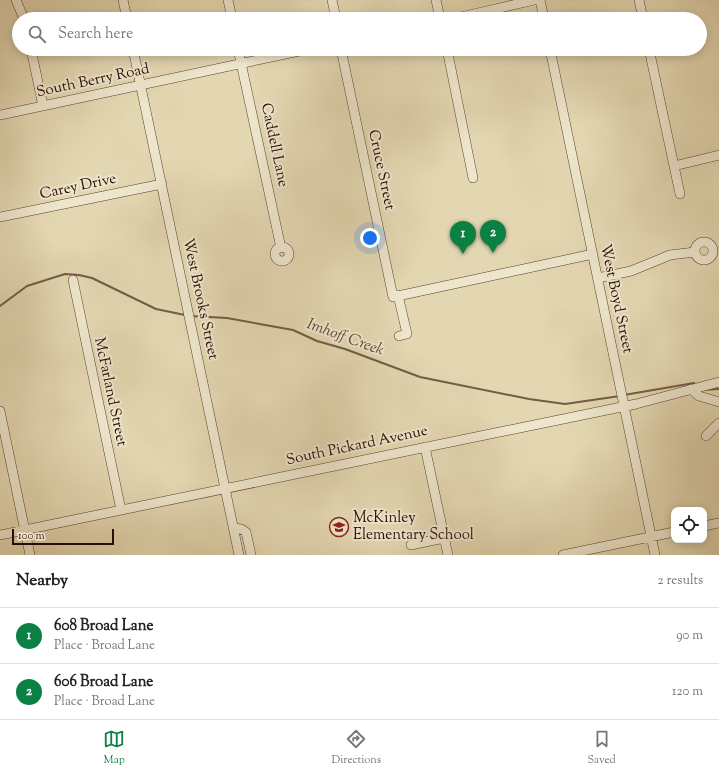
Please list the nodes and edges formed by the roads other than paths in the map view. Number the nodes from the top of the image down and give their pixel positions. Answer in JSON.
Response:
{"nodes":[{"id":1,"x":16,"y":0,"type":"edge"},
{"id":2,"x":123,"y":0,"type":"edge"},
{"id":3,"x":228,"y":0,"type":"edge"},
{"id":4,"x":332,"y":0,"type":"edge"},
{"id":5,"x":436,"y":0,"type":"edge"},
{"id":6,"x":534,"y":0,"type":"edge"},
{"id":7,"x":540,"y":0,"type":"edge"},
{"id":8,"x":638,"y":0,"type":"edge"},
{"id":9,"x":21,"y":12,"type":"edge"},
{"id":10,"x":126,"y":12,"type":"edge"},
{"id":11,"x":231,"y":12,"type":"edge"},
{"id":12,"x":335,"y":12,"type":"edge"},
{"id":13,"x":439,"y":12,"type":"edge"},
{"id":14,"x":482,"y":12,"type":"edge"},
{"id":15,"x":543,"y":12,"type":"edge"},
{"id":16,"x":641,"y":12,"type":"edge"},
{"id":17,"x":32,"y":56,"type":"edge"},
{"id":18,"x":135,"y":56,"type":"edge"},
{"id":19,"x":240,"y":56,"type":"edge"},
{"id":20,"x":275,"y":56,"type":"edge"},
{"id":21,"x":343,"y":56,"type":"edge"},
{"id":22,"x":448,"y":56,"type":"edge"},
{"id":23,"x":551,"y":56,"type":"edge"},
{"id":24,"x":650,"y":56,"type":"edge"},
{"id":25,"x":241,"y":63,"type":"junction"},
{"id":26,"x":141,"y":85,"type":"junction"},
{"id":27,"x":43,"y":106,"type":"junction"},
{"id":28,"x":0,"y":115,"type":"edge"},
{"id":29,"x":719,"y":156,"type":"edge"},
{"id":30,"x":674,"y":166,"type":"junction"},
{"id":31,"x":473,"y":178,"type":"dead end"},
{"id":32,"x":162,"y":184,"type":"junction"},
{"id":33,"x":680,"y":194,"type":"dead end"},
{"id":34,"x":0,"y":217,"type":"edge"},
{"id":35,"x":281,"y":248,"type":"dead end"},
{"id":36,"x":695,"y":252,"type":"dead end"},
{"id":37,"x":592,"y":254,"type":"junction"},
{"id":38,"x":598,"y":278,"type":"junction"},
{"id":39,"x":73,"y":280,"type":"dead end"},
{"id":40,"x":395,"y":296,"type":"junction"},
{"id":41,"x":403,"y":335,"type":"dead end"},
{"id":42,"x":719,"y":382,"type":"edge"},
{"id":43,"x":691,"y":389,"type":"junction"},
{"id":44,"x":719,"y":402,"type":"edge"},
{"id":45,"x":624,"y":404,"type":"junction"},
{"id":46,"x":0,"y":411,"type":"edge"},
{"id":47,"x":719,"y":423,"type":"edge"},
{"id":48,"x":706,"y":436,"type":"dead end"},
{"id":49,"x":425,"y":447,"type":"junction"},
{"id":50,"x":225,"y":488,"type":"junction"},
{"id":51,"x":121,"y":510,"type":"junction"},
{"id":52,"x":719,"y":523,"type":"edge"},
{"id":53,"x":707,"y":525,"type":"edge"},
{"id":54,"x":233,"y":528,"type":"junction"},
{"id":55,"x":25,"y":529,"type":"junction"},
{"id":56,"x":671,"y":533,"type":"edge"},
{"id":57,"x":0,"y":535,"type":"edge"},
{"id":58,"x":651,"y":537,"type":"junction"},
{"id":59,"x":444,"y":538,"type":"junction"},
{"id":60,"x":411,"y":545,"type":"dead end"},
{"id":61,"x":236,"y":554,"type":"edge"},
{"id":62,"x":30,"y":555,"type":"edge"},
{"id":63,"x":251,"y":555,"type":"edge"},
{"id":64,"x":448,"y":555,"type":"edge"},
{"id":65,"x":563,"y":555,"type":"edge"},
{"id":66,"x":655,"y":555,"type":"edge"}],
"edges":[{"from":1,"to":9,"type":"street"},
{"from":2,"to":10,"type":"street"},
{"from":3,"to":11,"type":"street"},
{"from":4,"to":12,"type":"street"},
{"from":5,"to":13,"type":"street"},
{"from":6,"to":14,"type":"street"},
{"from":7,"to":15,"type":"street"},
{"from":8,"to":16,"type":"street"},
{"from":17,"to":27,"type":"street"},
{"from":18,"to":26,"type":"street","name":"West Brooks Street"},
{"from":19,"to":25,"type":"street","name":"Caddell Lane"},
{"from":20,"to":25,"type":"street","name":"South Berry Road"},
{"from":21,"to":40,"type":"street","name":"Cruce Street"},
{"from":22,"to":31,"type":"street"},
{"from":23,"to":37,"type":"street","name":"West Boyd Street"},
{"from":24,"to":30,"type":"street"},
{"from":25,"to":26,"type":"street","name":"South Berry Road"},
{"from":25,"to":35,"type":"street","name":"Caddell Lane"},
{"from":26,"to":27,"type":"street","name":"South Berry Road"},
{"from":26,"to":32,"type":"street","name":"West Brooks Street"},
{"from":27,"to":28,"type":"street","name":"South Berry Road"},
{"from":29,"to":30,"type":"street"},
{"from":30,"to":33,"type":"street"},
{"from":32,"to":34,"type":"street","name":"Carey Drive"},
{"from":32,"to":50,"type":"street","name":"West Brooks Street"},
{"from":36,"to":38,"type":"street"},
{"from":37,"to":38,"type":"street","name":"West Boyd Street"},
{"from":37,"to":40,"type":"street"},
{"from":38,"to":45,"type":"street","name":"West Boyd Street"},
{"from":39,"to":51,"type":"street","name":"McFarland Street"},
{"from":40,"to":41,"type":"street","name":"Cruce Street"},
{"from":42,"to":43,"type":"street","name":"South Pickard Avenue"},
{"from":43,"to":44,"type":"street"},
{"from":43,"to":45,"type":"street","name":"South Pickard Avenue"},
{"from":45,"to":49,"type":"street","name":"South Pickard Avenue"},
{"from":45,"to":58,"type":"street","name":"West Boyd Street"},
{"from":46,"to":55,"type":"street"},
{"from":47,"to":48,"type":"street"},
{"from":49,"to":50,"type":"street","name":"South Pickard Avenue"},
{"from":49,"to":59,"type":"street"},
{"from":50,"to":51,"type":"street","name":"South Pickard Avenue"},
{"from":50,"to":54,"type":"street","name":"West Brooks Street"},
{"from":51,"to":55,"type":"street","name":"South Pickard Avenue"},
{"from":52,"to":53,"type":"street"},
{"from":54,"to":61,"type":"street","name":"West Brooks Street"},
{"from":54,"to":63,"type":"street"},
{"from":55,"to":57,"type":"street","name":"South Pickard Avenue"},
{"from":55,"to":62,"type":"street"},
{"from":56,"to":58,"type":"street"},
{"from":58,"to":65,"type":"street"},
{"from":58,"to":66,"type":"street","name":"West Boyd Street"},
{"from":59,"to":60,"type":"street"},
{"from":59,"to":64,"type":"street"}]}
